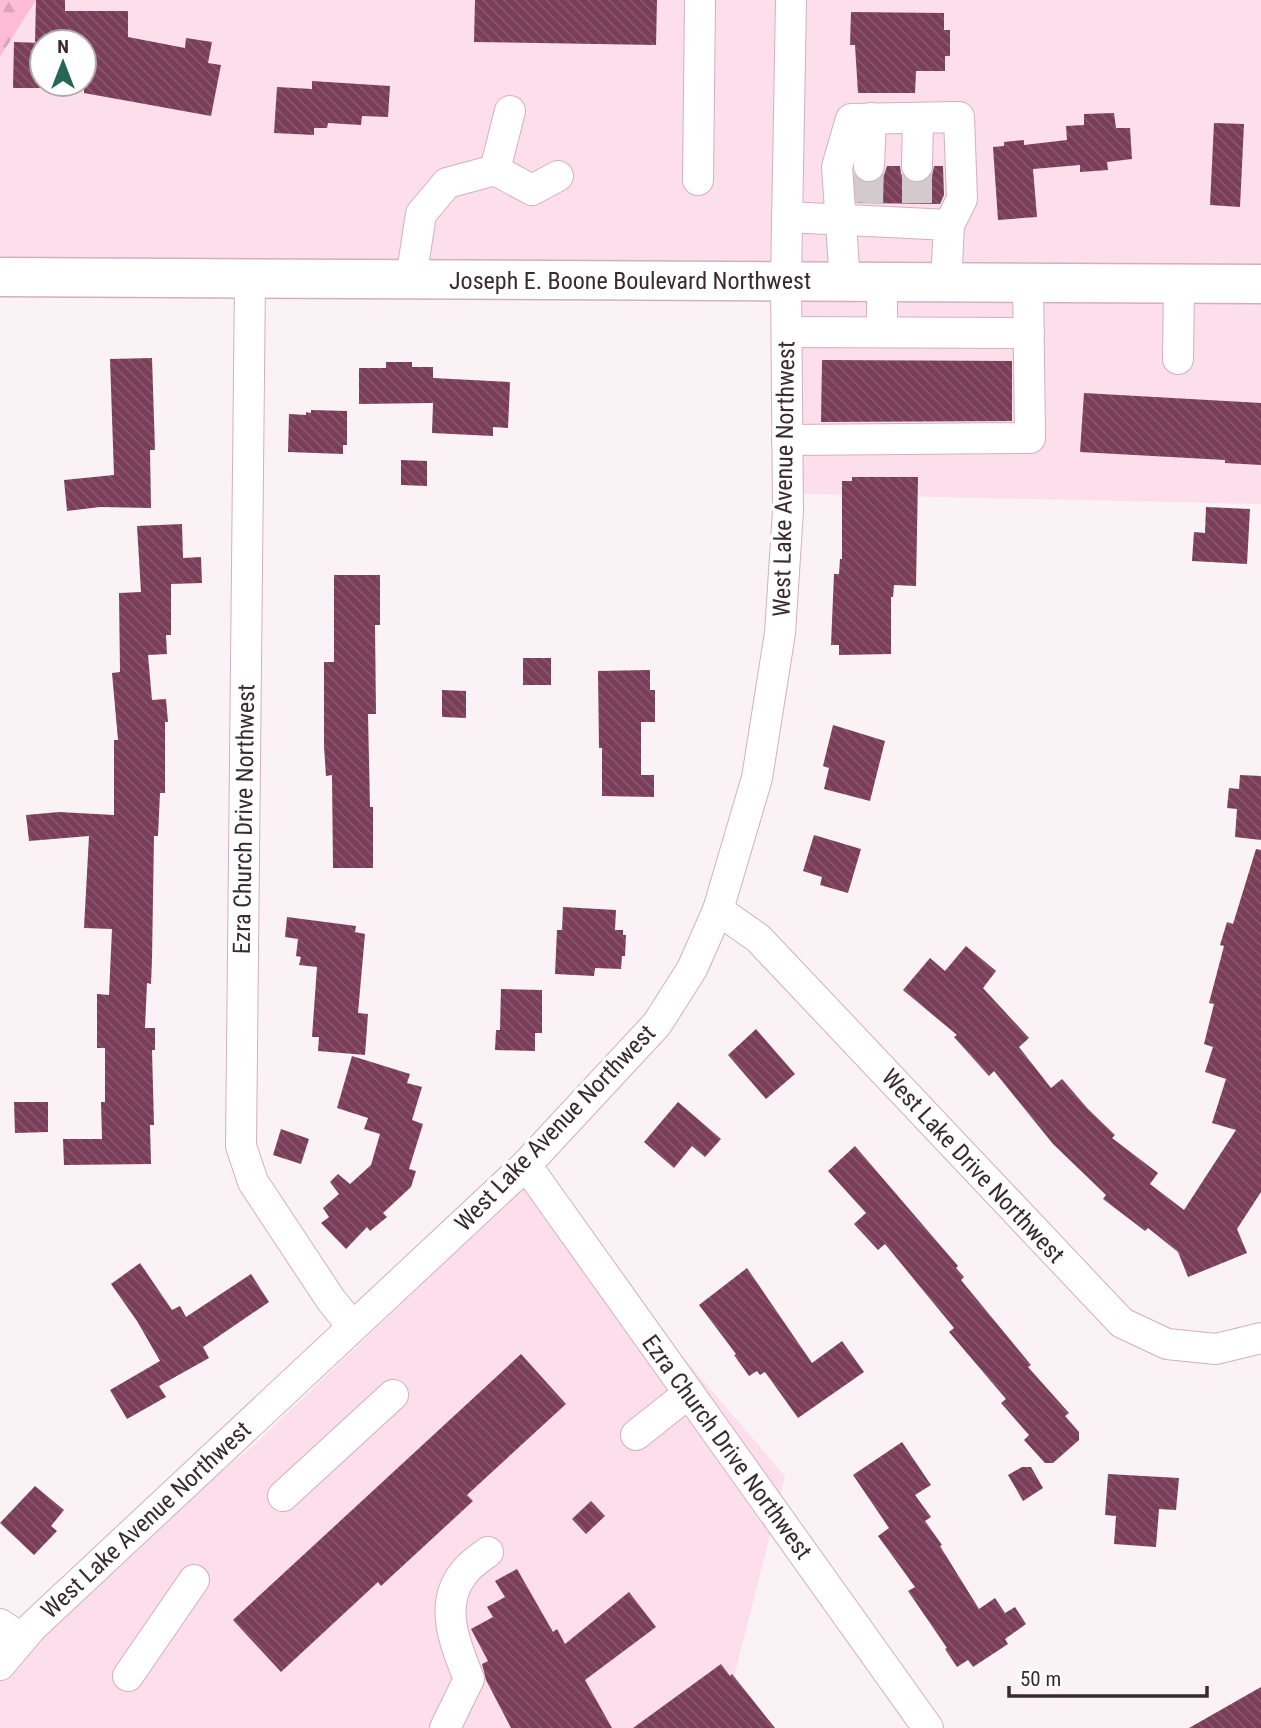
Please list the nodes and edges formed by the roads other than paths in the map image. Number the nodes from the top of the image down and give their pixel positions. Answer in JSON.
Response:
{"nodes":[{"id":1,"x":700,"y":0,"type":"edge"},
{"id":2,"x":791,"y":0,"type":"edge"},
{"id":3,"x":510,"y":111,"type":"dead end"},
{"id":4,"x":871,"y":118,"type":"junction"},
{"id":5,"x":918,"y":119,"type":"junction"},
{"id":6,"x":869,"y":166,"type":"tunnel mouth"},
{"id":7,"x":918,"y":166,"type":"tunnel mouth"},
{"id":8,"x":495,"y":170,"type":"junction"},
{"id":9,"x":558,"y":176,"type":"dead end"},
{"id":10,"x":698,"y":180,"type":"dead end"},
{"id":11,"x":859,"y":215,"type":"junction"},
{"id":12,"x":787,"y":217,"type":"junction"},
{"id":13,"x":949,"y":225,"type":"junction"},
{"id":14,"x":0,"y":277,"type":"edge"},
{"id":15,"x":250,"y":278,"type":"junction"},
{"id":16,"x":411,"y":279,"type":"junction"},
{"id":17,"x":786,"y":282,"type":"junction"},
{"id":18,"x":863,"y":282,"type":"junction"},
{"id":19,"x":946,"y":283,"type":"junction"},
{"id":20,"x":1028,"y":283,"type":"junction"},
{"id":21,"x":1179,"y":284,"type":"junction"},
{"id":22,"x":1261,"y":284,"type":"edge"},
{"id":23,"x":787,"y":332,"type":"junction"},
{"id":24,"x":882,"y":332,"type":"junction"},
{"id":25,"x":1029,"y":333,"type":"junction"},
{"id":26,"x":1178,"y":359,"type":"dead end"},
{"id":27,"x":787,"y":440,"type":"junction"},
{"id":28,"x":718,"y":910,"type":"junction"},
{"id":29,"x":526,"y":1165,"type":"junction"},
{"id":30,"x":352,"y":1326,"type":"junction"},
{"id":31,"x":1261,"y":1339,"type":"edge"},
{"id":32,"x":689,"y":1393,"type":"junction"},
{"id":33,"x":393,"y":1395,"type":"dead end"},
{"id":34,"x":636,"y":1435,"type":"dead end"},
{"id":35,"x":283,"y":1496,"type":"dead end"},
{"id":36,"x":488,"y":1552,"type":"dead end"},
{"id":37,"x":194,"y":1580,"type":"dead end"},
{"id":38,"x":26,"y":1632,"type":"edge"},
{"id":39,"x":0,"y":1665,"type":"edge"},
{"id":40,"x":128,"y":1676,"type":"dead end"},
{"id":41,"x":445,"y":1728,"type":"edge"},
{"id":42,"x":928,"y":1728,"type":"edge"}],
"edges":[{"from":1,"to":10,"type":"street"},
{"from":2,"to":12,"type":"street","name":"West Lake Avenue Northwest"},
{"from":3,"to":8,"type":"street"},
{"from":4,"to":5,"type":"street"},
{"from":4,"to":6,"type":"street"},
{"from":4,"to":11,"type":"street"},
{"from":5,"to":7,"type":"street"},
{"from":5,"to":13,"type":"street"},
{"from":8,"to":9,"type":"street"},
{"from":8,"to":16,"type":"street"},
{"from":11,"to":12,"type":"street"},
{"from":11,"to":13,"type":"street"},
{"from":11,"to":18,"type":"street"},
{"from":12,"to":17,"type":"street","name":"West Lake Avenue Northwest"},
{"from":13,"to":19,"type":"street"},
{"from":14,"to":15,"type":"main road","name":"Joseph E. Boone Boulevard Northwest"},
{"from":15,"to":16,"type":"main road","name":"Joseph E. Boone Boulevard Northwest"},
{"from":15,"to":30,"type":"street","name":"Ezra Church Drive Northwest"},
{"from":16,"to":17,"type":"main road","name":"Joseph E. Boone Boulevard Northwest"},
{"from":17,"to":18,"type":"main road","name":"Joseph E. Boone Boulevard Northwest"},
{"from":17,"to":23,"type":"street","name":"West Lake Avenue Northwest"},
{"from":18,"to":19,"type":"main road","name":"Joseph E. Boone Boulevard Northwest"},
{"from":18,"to":24,"type":"street"},
{"from":19,"to":20,"type":"main road","name":"Joseph E. Boone Boulevard Northwest"},
{"from":20,"to":21,"type":"main road","name":"Joseph E. Boone Boulevard Northwest"},
{"from":20,"to":25,"type":"street"},
{"from":21,"to":22,"type":"main road","name":"Joseph E. Boone Boulevard Northwest"},
{"from":21,"to":26,"type":"street"},
{"from":23,"to":24,"type":"street"},
{"from":23,"to":27,"type":"street","name":"West Lake Avenue Northwest"},
{"from":24,"to":25,"type":"street"},
{"from":25,"to":27,"type":"street"},
{"from":27,"to":28,"type":"street","name":"West Lake Avenue Northwest"},
{"from":28,"to":29,"type":"street","name":"West Lake Avenue Northwest"},
{"from":28,"to":31,"type":"street","name":"West Lake Drive Northwest"},
{"from":29,"to":30,"type":"street","name":"West Lake Avenue Northwest"},
{"from":29,"to":32,"type":"street","name":"Ezra Church Drive Northwest"},
{"from":30,"to":38,"type":"street","name":"West Lake Avenue Northwest"},
{"from":32,"to":34,"type":"street"},
{"from":32,"to":42,"type":"street","name":"Ezra Church Drive Northwest"},
{"from":33,"to":35,"type":"street"},
{"from":36,"to":41,"type":"street"},
{"from":37,"to":40,"type":"street"},
{"from":38,"to":39,"type":"street","name":"West Lake Avenue Northwest"}]}
